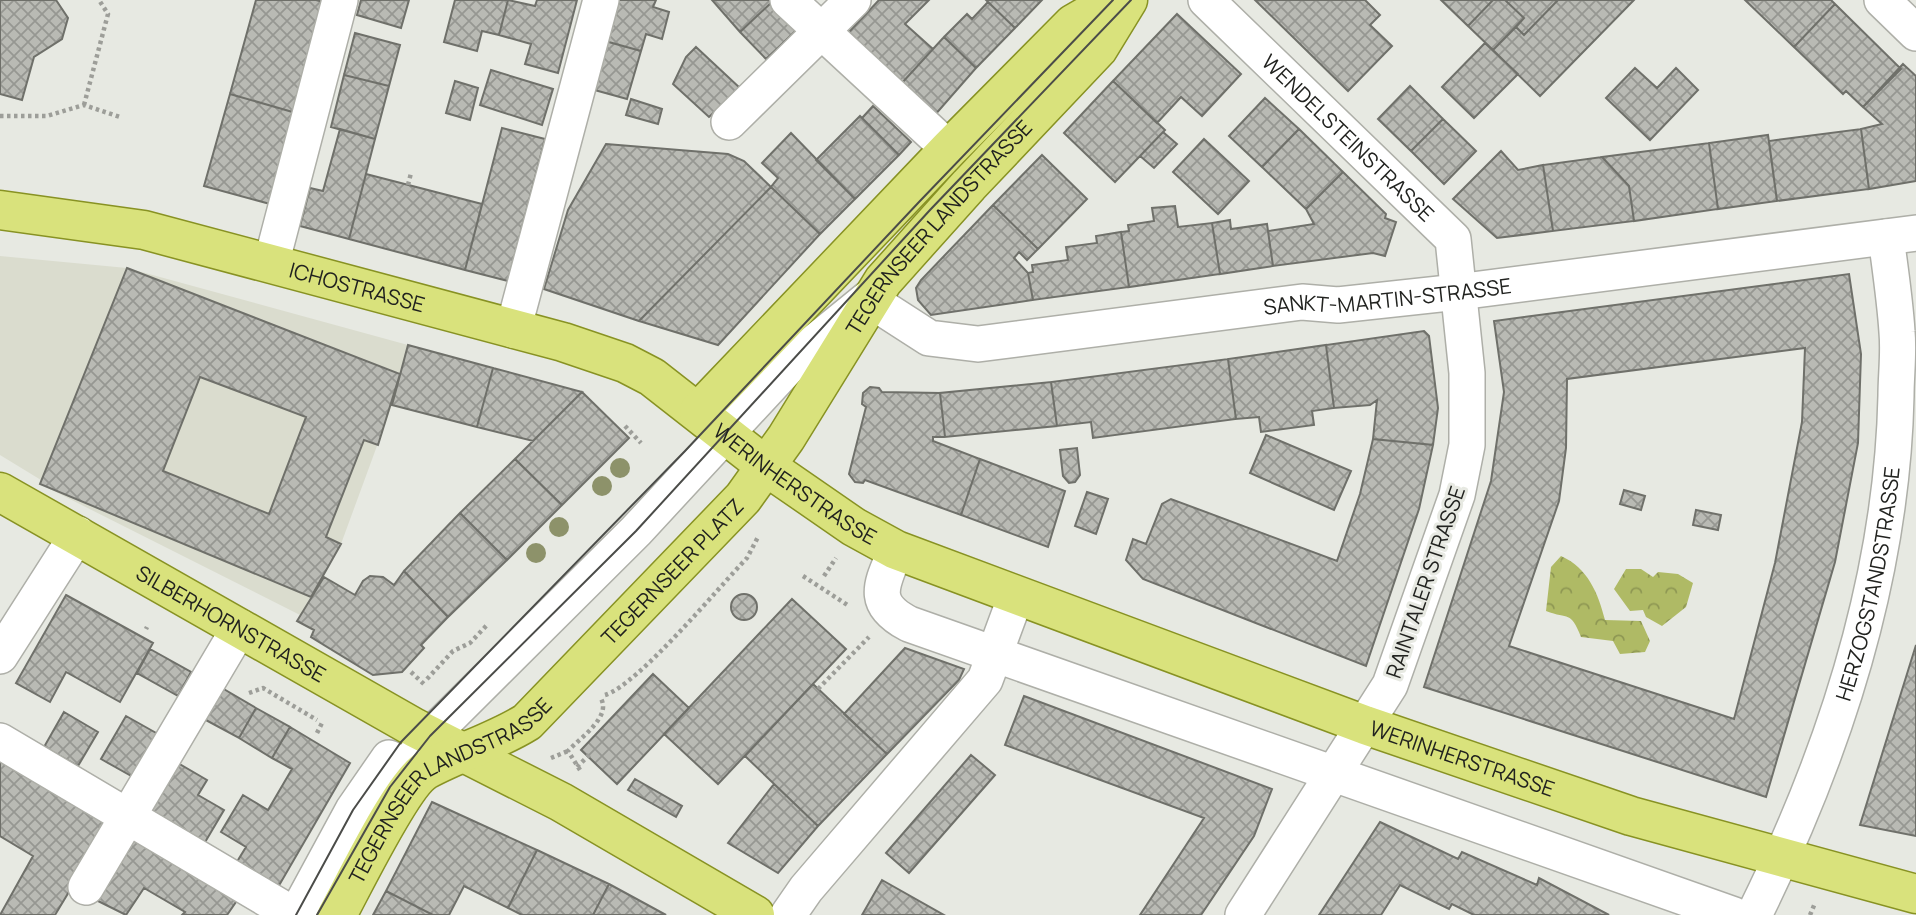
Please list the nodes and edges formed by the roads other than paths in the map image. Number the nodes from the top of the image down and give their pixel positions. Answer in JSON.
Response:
{"nodes":[{"id":1,"x":340,"y":0,"type":"edge"},
{"id":2,"x":601,"y":0,"type":"edge"},
{"id":3,"x":788,"y":0,"type":"edge"},
{"id":4,"x":853,"y":0,"type":"edge"},
{"id":5,"x":1114,"y":0,"type":"edge"},
{"id":6,"x":1128,"y":0,"type":"edge"},
{"id":7,"x":1206,"y":0,"type":"edge"},
{"id":8,"x":1882,"y":0,"type":"edge"},
{"id":9,"x":822,"y":33,"type":"junction"},
{"id":10,"x":1916,"y":33,"type":"edge"},
{"id":11,"x":729,"y":122,"type":"dead end"},
{"id":12,"x":949,"y":149,"type":"junction"},
{"id":13,"x":0,"y":210,"type":"edge"},
{"id":14,"x":1901,"y":235,"type":"edge"},
{"id":15,"x":271,"y":264,"type":"junction"},
{"id":16,"x":1458,"y":292,"type":"junction"},
{"id":17,"x":873,"y":296,"type":"junction"},
{"id":18,"x":513,"y":330,"type":"junction"},
{"id":19,"x":713,"y":423,"type":"junction"},
{"id":20,"x":767,"y":467,"type":"junction"},
{"id":21,"x":0,"y":492,"type":"edge"},
{"id":22,"x":78,"y":534,"type":"junction"},
{"id":23,"x":896,"y":550,"type":"junction"},
{"id":24,"x":1016,"y":596,"type":"junction"},
{"id":25,"x":240,"y":627,"type":"junction"},
{"id":26,"x":994,"y":654,"type":"junction"},
{"id":27,"x":0,"y":656,"type":"edge"},
{"id":28,"x":589,"y":691,"type":"joint"},
{"id":29,"x":1365,"y":725,"type":"junction"},
{"id":30,"x":423,"y":732,"type":"junction"},
{"id":31,"x":0,"y":741,"type":"edge"},
{"id":32,"x":465,"y":753,"type":"junction"},
{"id":33,"x":1333,"y":775,"type":"junction"},
{"id":34,"x":128,"y":816,"type":"junction"},
{"id":35,"x":1782,"y":860,"type":"junction"},
{"id":36,"x":86,"y":887,"type":"dead end"},
{"id":37,"x":1916,"y":894,"type":"edge"},
{"id":38,"x":295,"y":915,"type":"edge"},
{"id":39,"x":317,"y":915,"type":"edge"},
{"id":40,"x":337,"y":915,"type":"edge"},
{"id":41,"x":755,"y":915,"type":"edge"},
{"id":42,"x":788,"y":915,"type":"edge"},
{"id":43,"x":1242,"y":915,"type":"edge"},
{"id":44,"x":1734,"y":915,"type":"edge"},
{"id":45,"x":1754,"y":915,"type":"edge"}],
"edges":[{"from":1,"to":15,"type":"street"},
{"from":2,"to":18,"type":"street"},
{"from":3,"to":9,"type":"street"},
{"from":4,"to":9,"type":"street"},
{"from":5,"to":12,"type":"main road","name":"TEGERNSEER LANDSTRASSE"},
{"from":6,"to":17,"type":"main road","name":"TEGERNSEER LANDSTRASSE"},
{"from":7,"to":16,"type":"street","name":"WENDELSTEINSTRASSE"},
{"from":8,"to":10,"type":"street"},
{"from":9,"to":11,"type":"street"},
{"from":9,"to":12,"type":"street"},
{"from":12,"to":19,"type":"main road","name":"TEGERNSEER LANDSTRASSE"},
{"from":13,"to":15,"type":"main road","name":"ICHOSTRASSE"},
{"from":14,"to":16,"type":"street","name":"SANKT-MARTIN-STRASSE"},
{"from":14,"to":35,"type":"street","name":"HERZOGSTANDSTRASSE"},
{"from":15,"to":18,"type":"main road","name":"ICHOSTRASSE"},
{"from":16,"to":17,"type":"street","name":"SANKT-MARTIN-STRASSE"},
{"from":16,"to":29,"type":"street","name":"RAINTALER STRASSE"},
{"from":17,"to":19,"type":"street"},
{"from":17,"to":20,"type":"main road","name":"TEGERNSEER LANDSTRASSE"},
{"from":18,"to":19,"type":"main road","name":"ICHOSTRASSE"},
{"from":19,"to":20,"type":"main road","name":"WERINHERSTRASSE"},
{"from":19,"to":30,"type":"street"},
{"from":20,"to":23,"type":"main road","name":"WERINHERSTRASSE"},
{"from":20,"to":28,"type":"main road","name":"TEGERNSEER PLATZ"},
{"from":21,"to":22,"type":"main road","name":"SILBERHORNSTRASSE"},
{"from":22,"to":25,"type":"main road","name":"SILBERHORNSTRASSE"},
{"from":22,"to":27,"type":"street"},
{"from":23,"to":24,"type":"main road","name":"WERINHERSTRASSE"},
{"from":23,"to":26,"type":"street","name":"WERINHERSTRASSE"},
{"from":24,"to":26,"type":"street"},
{"from":24,"to":29,"type":"main road","name":"WERINHERSTRASSE"},
{"from":25,"to":30,"type":"main road","name":"SILBERHORNSTRASSE"},
{"from":25,"to":34,"type":"street"},
{"from":26,"to":33,"type":"street"},
{"from":26,"to":42,"type":"street"},
{"from":28,"to":32,"type":"main road","name":"TEGERNSEER LANDSTRASSE"},
{"from":29,"to":33,"type":"street","name":"RAINTALER STRASSE"},
{"from":29,"to":35,"type":"main road","name":"WERINHERSTRASSE"},
{"from":30,"to":32,"type":"main road","name":"SILBERHORNSTRASSE"},
{"from":30,"to":38,"type":"street"},
{"from":30,"to":39,"type":"street"},
{"from":31,"to":34,"type":"street"},
{"from":32,"to":40,"type":"main road","name":"TEGERNSEER LANDSTRASSE"},
{"from":32,"to":41,"type":"main road","name":"SILBERHORNSTRASSE"},
{"from":33,"to":43,"type":"street","name":"RAINTALER STRASSE"},
{"from":33,"to":44,"type":"street"},
{"from":34,"to":36,"type":"street"},
{"from":34,"to":38,"type":"street"},
{"from":35,"to":37,"type":"main road","name":"WERINHERSTRASSE"},
{"from":35,"to":45,"type":"street","name":"HERZOGSTANDSTRASSE"}]}
